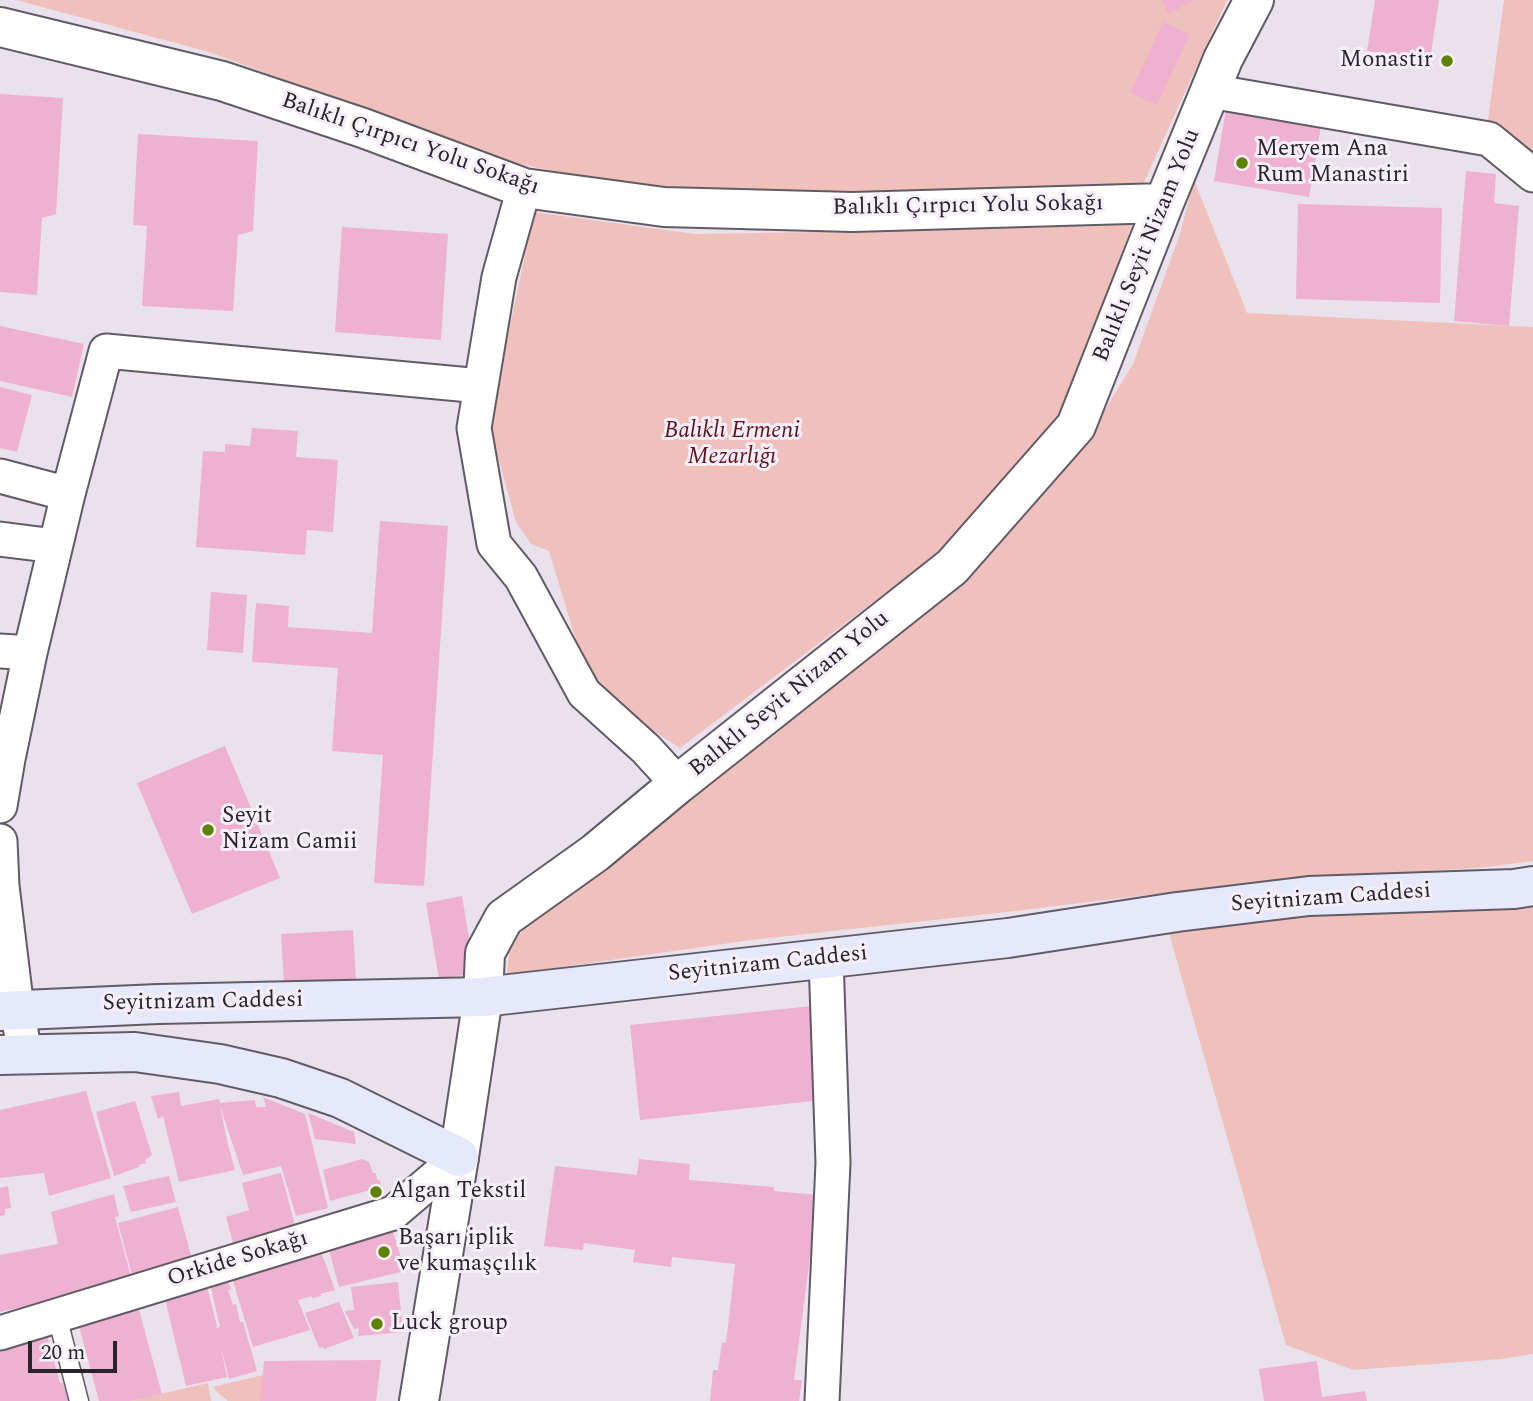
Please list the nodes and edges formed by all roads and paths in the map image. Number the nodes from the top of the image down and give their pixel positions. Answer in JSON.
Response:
{"nodes":[{"id":1,"x":1254,"y":0,"type":"edge"},
{"id":2,"x":0,"y":27,"type":"edge"},
{"id":3,"x":1210,"y":91,"type":"junction"},
{"id":4,"x":1533,"y":174,"type":"edge"},
{"id":5,"x":524,"y":188,"type":"junction"},
{"id":6,"x":1164,"y":203,"type":"junction"},
{"id":7,"x":481,"y":386,"type":"junction"},
{"id":8,"x":0,"y":476,"type":"edge"},
{"id":9,"x":68,"y":494,"type":"junction"},
{"id":10,"x":0,"y":539,"type":"edge"},
{"id":11,"x":55,"y":546,"type":"junction"},
{"id":12,"x":15,"y":652,"type":"edge"},
{"id":13,"x":678,"y":784,"type":"junction"},
{"id":14,"x":0,"y":806,"type":"edge"},
{"id":15,"x":0,"y":841,"type":"edge"},
{"id":16,"x":1533,"y":886,"type":"edge"},
{"id":17,"x":826,"y":958,"type":"junction"},
{"id":18,"x":483,"y":997,"type":"junction"},
{"id":19,"x":8,"y":1010,"type":"edge"},
{"id":20,"x":13,"y":1054,"type":"edge"},
{"id":21,"x":459,"y":1157,"type":"junction"},
{"id":22,"x":57,"y":1316,"type":"junction"},
{"id":23,"x":0,"y":1333,"type":"edge"},
{"id":24,"x":79,"y":1401,"type":"edge"},
{"id":25,"x":419,"y":1401,"type":"edge"},
{"id":26,"x":822,"y":1401,"type":"edge"}],
"edges":[{"from":1,"to":3,"type":"street","name":"Balıklı Seyit Nizam Yolu"},
{"from":2,"to":5,"type":"street","name":"Balıklı Çırpıcı Yolu Sokağı"},
{"from":3,"to":4,"type":"street"},
{"from":3,"to":6,"type":"street","name":"Balıklı Seyit Nizam Yolu"},
{"from":5,"to":6,"type":"street","name":"Balıklı Çırpıcı Yolu Sokağı"},
{"from":5,"to":7,"type":"street"},
{"from":6,"to":13,"type":"street","name":"Balıklı Seyit Nizam Yolu"},
{"from":7,"to":9,"type":"street"},
{"from":7,"to":13,"type":"street"},
{"from":8,"to":9,"type":"street"},
{"from":9,"to":11,"type":"street"},
{"from":10,"to":11,"type":"street"},
{"from":11,"to":12,"type":"street"},
{"from":12,"to":14,"type":"street"},
{"from":13,"to":18,"type":"street","name":"Balıklı Seyit Nizam Yolu"},
{"from":15,"to":19,"type":"street"},
{"from":16,"to":17,"type":"main road","name":"Seyitnizam Caddesi"},
{"from":17,"to":18,"type":"main road","name":"Seyitnizam Caddesi"},
{"from":17,"to":26,"type":"street"},
{"from":18,"to":19,"type":"main road","name":"Seyitnizam Caddesi"},
{"from":18,"to":21,"type":"street","name":"Balıklı Seyit Nizam Yolu"},
{"from":19,"to":20,"type":"street"},
{"from":20,"to":21,"type":"main road","name":"Seyitnizam Caddesi"},
{"from":21,"to":22,"type":"street","name":"Orkide Sokağı"},
{"from":21,"to":25,"type":"street","name":"Balıklı Seyit Nizam Yolu"},
{"from":22,"to":23,"type":"street","name":"Orkide Sokağı"},
{"from":22,"to":24,"type":"lane"}]}
